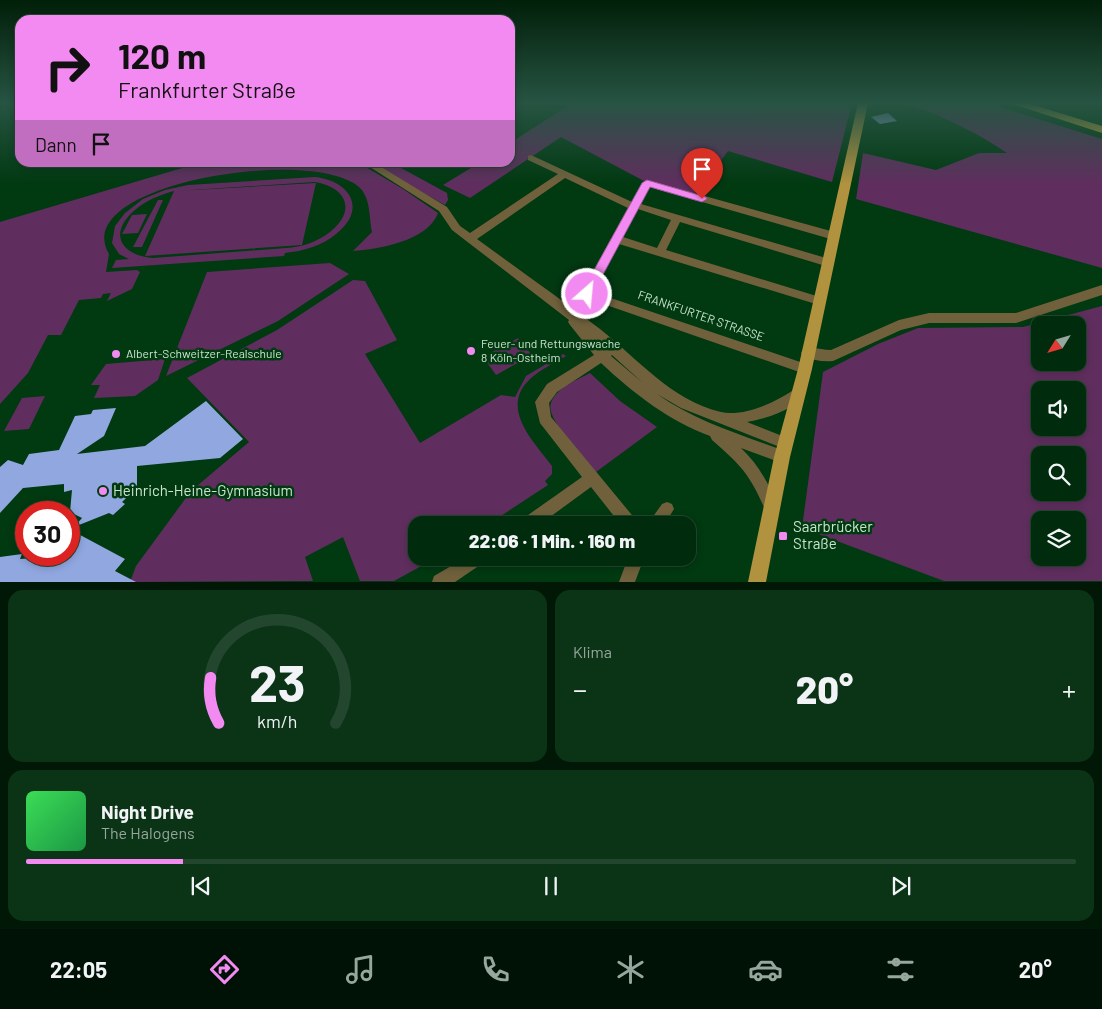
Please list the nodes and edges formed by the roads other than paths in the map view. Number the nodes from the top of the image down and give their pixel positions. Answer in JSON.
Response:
{"nodes":[{"id":1,"x":857,"y":130,"type":"edge"},
{"id":2,"x":531,"y":158,"type":"dead end"},
{"id":3,"x":374,"y":167,"type":"edge"},
{"id":4,"x":562,"y":175,"type":"junction"},
{"id":5,"x":634,"y":206,"type":"junction"},
{"id":6,"x":677,"y":218,"type":"junction"},
{"id":7,"x":834,"y":236,"type":"junction"},
{"id":8,"x":471,"y":238,"type":"junction"},
{"id":9,"x":616,"y":238,"type":"junction"},
{"id":10,"x":660,"y":252,"type":"junction"},
{"id":11,"x":828,"y":263,"type":"junction"},
{"id":12,"x":1102,"y":290,"type":"edge"},
{"id":13,"x":819,"y":301,"type":"junction"},
{"id":14,"x":607,"y":353,"type":"junction"},
{"id":15,"x":808,"y":353,"type":"junction"},
{"id":16,"x":805,"y":369,"type":"junction"},
{"id":17,"x":797,"y":395,"type":"junction"},
{"id":18,"x":720,"y":418,"type":"junction"},
{"id":19,"x":710,"y":430,"type":"junction"},
{"id":20,"x":784,"y":450,"type":"junction"},
{"id":21,"x":592,"y":478,"type":"junction"},
{"id":22,"x":667,"y":509,"type":"dead end"},
{"id":23,"x":772,"y":509,"type":"junction"},
{"id":24,"x":539,"y":516,"type":"edge"},
{"id":25,"x":624,"y":516,"type":"edge"},
{"id":26,"x":661,"y":516,"type":"edge"},
{"id":27,"x":465,"y":566,"type":"edge"},
{"id":28,"x":633,"y":566,"type":"edge"},
{"id":29,"x":440,"y":582,"type":"edge"},
{"id":30,"x":627,"y":582,"type":"edge"},
{"id":31,"x":757,"y":582,"type":"edge"}],
"edges":[{"from":1,"to":7,"type":"main road"},
{"from":2,"to":4,"type":"street"},
{"from":3,"to":8,"type":"street"},
{"from":4,"to":5,"type":"street"},
{"from":4,"to":8,"type":"street"},
{"from":5,"to":6,"type":"street"},
{"from":5,"to":7,"type":"street"},
{"from":5,"to":9,"type":"street"},
{"from":6,"to":10,"type":"street"},
{"from":6,"to":11,"type":"street"},
{"from":7,"to":11,"type":"main road"},
{"from":8,"to":14,"type":"street"},
{"from":9,"to":10,"type":"street"},
{"from":9,"to":16,"type":"street","name":"FRANKFURTER STRASSE"},
{"from":10,"to":13,"type":"street"},
{"from":11,"to":13,"type":"main road"},
{"from":12,"to":15,"type":"street"},
{"from":13,"to":15,"type":"main road"},
{"from":14,"to":18,"type":"street"},
{"from":14,"to":19,"type":"street"},
{"from":14,"to":21,"type":"street"},
{"from":15,"to":16,"type":"main road"},
{"from":16,"to":17,"type":"main road"},
{"from":17,"to":18,"type":"street"},
{"from":17,"to":20,"type":"main road"},
{"from":18,"to":20,"type":"street"},
{"from":19,"to":20,"type":"street"},
{"from":19,"to":23,"type":"street"},
{"from":20,"to":23,"type":"main road"},
{"from":21,"to":24,"type":"street"},
{"from":21,"to":25,"type":"street"},
{"from":22,"to":26,"type":"street"},
{"from":23,"to":31,"type":"main road"},
{"from":27,"to":29,"type":"street"},
{"from":28,"to":30,"type":"street"}]}
